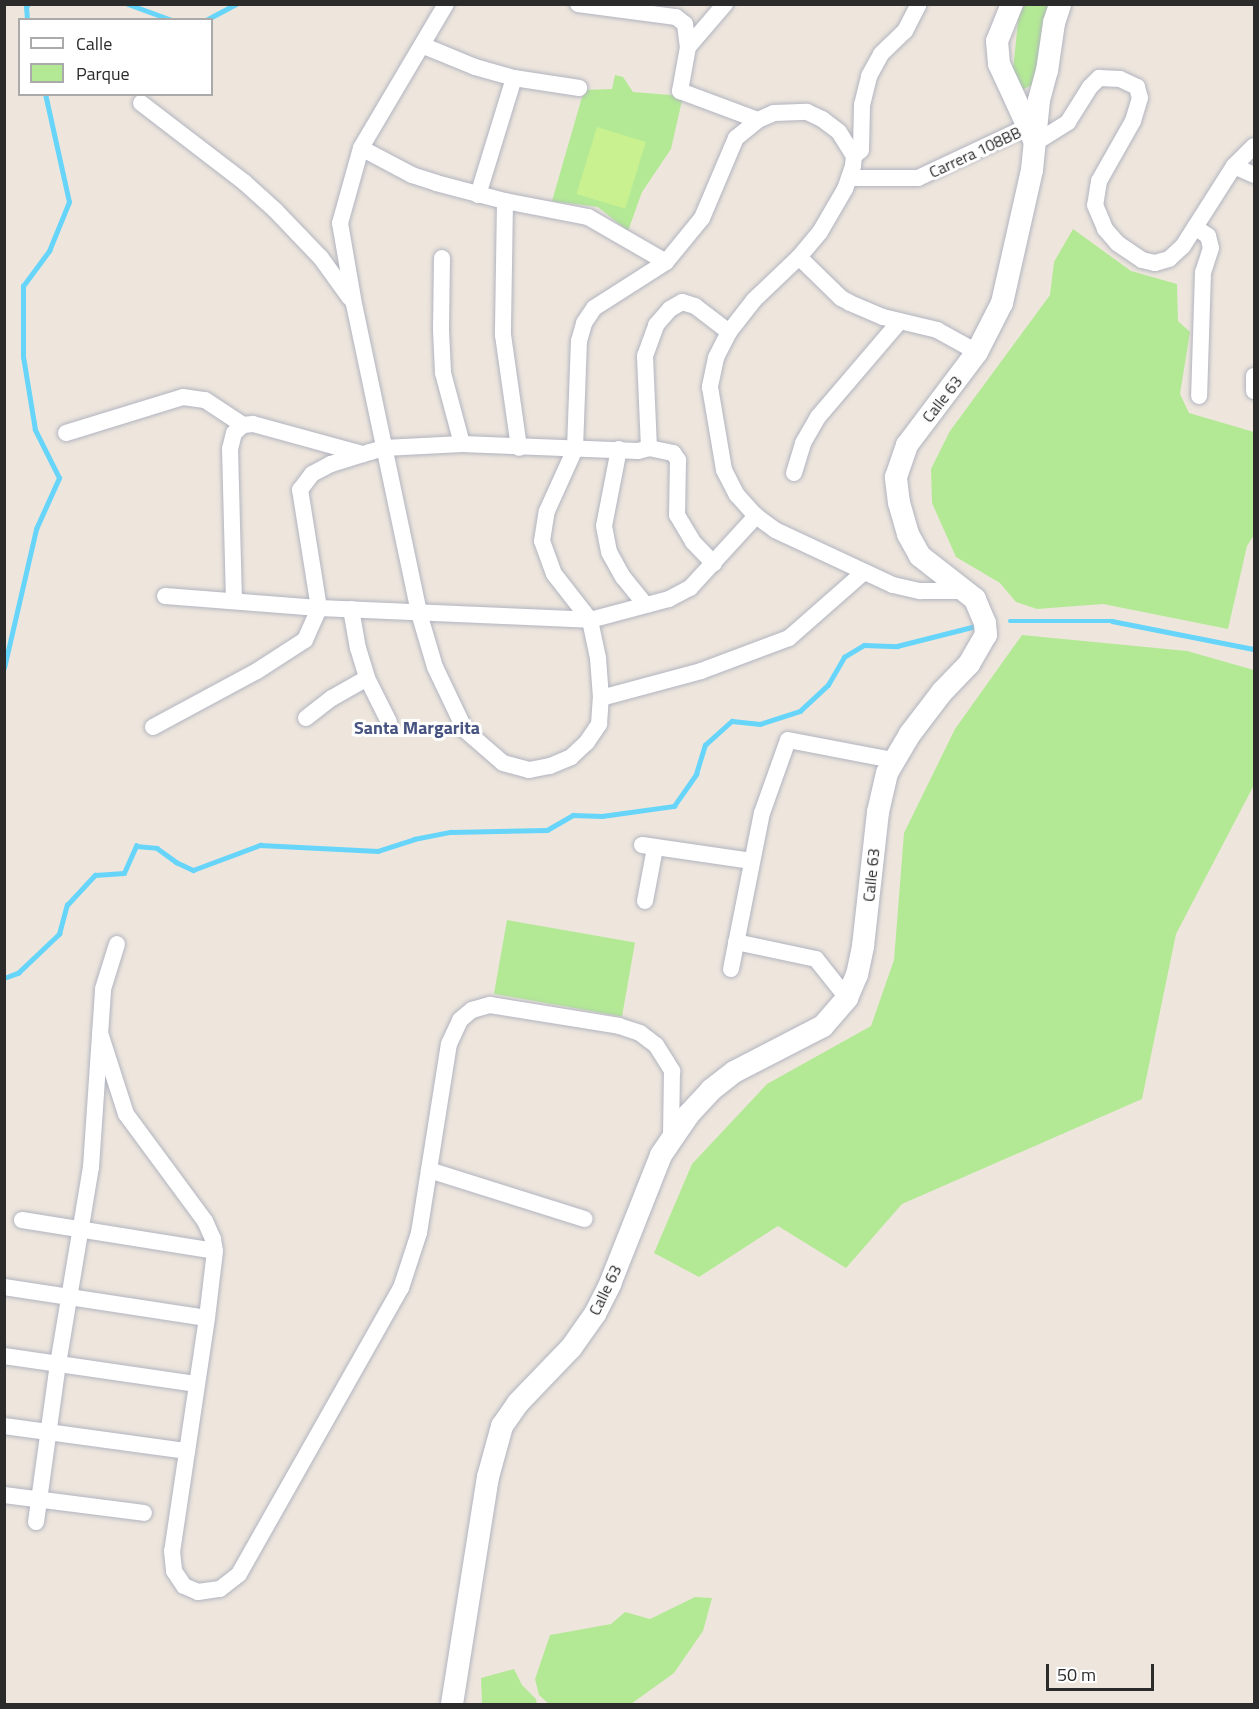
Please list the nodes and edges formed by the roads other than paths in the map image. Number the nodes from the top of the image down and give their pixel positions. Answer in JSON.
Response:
{"nodes":[{"id":1,"x":446,"y":4,"type":"edge"},
{"id":2,"x":578,"y":4,"type":"edge"},
{"id":3,"x":725,"y":4,"type":"edge"},
{"id":4,"x":919,"y":4,"type":"edge"},
{"id":5,"x":1012,"y":4,"type":"edge"},
{"id":6,"x":1060,"y":4,"type":"edge"},
{"id":7,"x":424,"y":46,"type":"junction"},
{"id":8,"x":688,"y":47,"type":"junction"},
{"id":9,"x":514,"y":78,"type":"junction"},
{"id":10,"x":579,"y":88,"type":"dead end"},
{"id":11,"x":141,"y":103,"type":"dead end"},
{"id":12,"x":758,"y":120,"type":"junction"},
{"id":13,"x":1032,"y":135,"type":"junction"},
{"id":14,"x":1254,"y":146,"type":"edge"},
{"id":15,"x":361,"y":148,"type":"junction"},
{"id":16,"x":854,"y":156,"type":"junction"},
{"id":17,"x":1234,"y":166,"type":"junction"},
{"id":18,"x":1254,"y":176,"type":"edge"},
{"id":19,"x":850,"y":178,"type":"junction"},
{"id":20,"x":478,"y":195,"type":"junction"},
{"id":21,"x":505,"y":201,"type":"junction"},
{"id":22,"x":1196,"y":227,"type":"junction"},
{"id":23,"x":799,"y":257,"type":"junction"},
{"id":24,"x":442,"y":258,"type":"dead end"},
{"id":25,"x":666,"y":262,"type":"junction"},
{"id":26,"x":354,"y":304,"type":"junction"},
{"id":27,"x":899,"y":322,"type":"junction"},
{"id":28,"x":729,"y":332,"type":"junction"},
{"id":29,"x":977,"y":352,"type":"junction"},
{"id":30,"x":1254,"y":376,"type":"edge"},
{"id":31,"x":1254,"y":391,"type":"edge"},
{"id":32,"x":1199,"y":396,"type":"dead end"},
{"id":33,"x":243,"y":425,"type":"junction"},
{"id":34,"x":66,"y":433,"type":"dead end"},
{"id":35,"x":462,"y":444,"type":"junction"},
{"id":36,"x":519,"y":447,"type":"junction"},
{"id":37,"x":384,"y":448,"type":"junction"},
{"id":38,"x":649,"y":448,"type":"junction"},
{"id":39,"x":575,"y":449,"type":"junction"},
{"id":40,"x":619,"y":449,"type":"junction"},
{"id":41,"x":364,"y":454,"type":"junction"},
{"id":42,"x":794,"y":473,"type":"dead end"},
{"id":43,"x":756,"y":516,"type":"junction"},
{"id":44,"x":714,"y":564,"type":"junction"},
{"id":45,"x":863,"y":573,"type":"junction"},
{"id":46,"x":965,"y":591,"type":"junction"},
{"id":47,"x":165,"y":596,"type":"dead end"},
{"id":48,"x":234,"y":601,"type":"junction"},
{"id":49,"x":646,"y":605,"type":"junction"},
{"id":50,"x":319,"y":608,"type":"junction"},
{"id":51,"x":351,"y":609,"type":"junction"},
{"id":52,"x":419,"y":613,"type":"junction"},
{"id":53,"x":590,"y":620,"type":"junction"},
{"id":54,"x":367,"y":678,"type":"junction"},
{"id":55,"x":601,"y":698,"type":"junction"},
{"id":56,"x":306,"y":718,"type":"dead end"},
{"id":57,"x":389,"y":722,"type":"dead end"},
{"id":58,"x":153,"y":727,"type":"dead end"},
{"id":59,"x":893,"y":760,"type":"junction"},
{"id":60,"x":752,"y":861,"type":"junction"},
{"id":61,"x":645,"y":901,"type":"dead end"},
{"id":62,"x":736,"y":942,"type":"junction"},
{"id":63,"x":117,"y":944,"type":"dead end"},
{"id":64,"x":731,"y":969,"type":"dead end"},
{"id":65,"x":847,"y":998,"type":"junction"},
{"id":66,"x":100,"y":1033,"type":"junction"},
{"id":67,"x":671,"y":1138,"type":"junction"},
{"id":68,"x":429,"y":1170,"type":"junction"},
{"id":69,"x":584,"y":1219,"type":"dead end"},
{"id":70,"x":22,"y":1220,"type":"dead end"},
{"id":71,"x":80,"y":1229,"type":"junction"},
{"id":72,"x":214,"y":1251,"type":"junction"},
{"id":73,"x":4,"y":1287,"type":"edge"},
{"id":74,"x":69,"y":1296,"type":"junction"},
{"id":75,"x":207,"y":1318,"type":"junction"},
{"id":76,"x":4,"y":1356,"type":"edge"},
{"id":77,"x":58,"y":1364,"type":"junction"},
{"id":78,"x":197,"y":1384,"type":"junction"},
{"id":79,"x":4,"y":1426,"type":"edge"},
{"id":80,"x":49,"y":1431,"type":"junction"},
{"id":81,"x":187,"y":1451,"type":"junction"},
{"id":82,"x":4,"y":1495,"type":"edge"},
{"id":83,"x":40,"y":1498,"type":"junction"},
{"id":84,"x":144,"y":1513,"type":"dead end"},
{"id":85,"x":36,"y":1522,"type":"dead end"},
{"id":86,"x":452,"y":1704,"type":"edge"}],
"edges":[{"from":1,"to":7,"type":"street"},
{"from":2,"to":8,"type":"street"},
{"from":3,"to":8,"type":"street"},
{"from":4,"to":16,"type":"street"},
{"from":5,"to":13,"type":"main road"},
{"from":6,"to":13,"type":"main road","name":"Calle 63"},
{"from":7,"to":9,"type":"street"},
{"from":7,"to":15,"type":"street"},
{"from":8,"to":12,"type":"street"},
{"from":9,"to":10,"type":"street"},
{"from":9,"to":20,"type":"street"},
{"from":11,"to":26,"type":"street"},
{"from":12,"to":16,"type":"street"},
{"from":12,"to":25,"type":"street"},
{"from":13,"to":19,"type":"street","name":"Carrera 108BB"},
{"from":13,"to":22,"type":"street","name":"Carrera 108BB"},
{"from":13,"to":29,"type":"main road","name":"Calle 63"},
{"from":14,"to":17,"type":"street"},
{"from":15,"to":20,"type":"street"},
{"from":15,"to":26,"type":"street"},
{"from":16,"to":19,"type":"street"},
{"from":17,"to":18,"type":"street"},
{"from":17,"to":22,"type":"street"},
{"from":19,"to":23,"type":"street"},
{"from":20,"to":21,"type":"street"},
{"from":21,"to":25,"type":"street"},
{"from":21,"to":36,"type":"street"},
{"from":22,"to":32,"type":"street"},
{"from":23,"to":27,"type":"street"},
{"from":23,"to":28,"type":"street"},
{"from":24,"to":35,"type":"street"},
{"from":25,"to":39,"type":"street"},
{"from":26,"to":37,"type":"street"},
{"from":27,"to":29,"type":"street"},
{"from":27,"to":42,"type":"street"},
{"from":28,"to":38,"type":"street"},
{"from":28,"to":43,"type":"street"},
{"from":29,"to":46,"type":"main road","name":"Calle 63"},
{"from":30,"to":31,"type":"street"},
{"from":33,"to":34,"type":"street"},
{"from":33,"to":41,"type":"street"},
{"from":33,"to":48,"type":"street"},
{"from":35,"to":36,"type":"street"},
{"from":35,"to":37,"type":"street"},
{"from":36,"to":39,"type":"street"},
{"from":37,"to":41,"type":"street"},
{"from":37,"to":52,"type":"street"},
{"from":38,"to":40,"type":"street"},
{"from":38,"to":44,"type":"street"},
{"from":39,"to":40,"type":"street"},
{"from":39,"to":53,"type":"street"},
{"from":40,"to":49,"type":"street"},
{"from":41,"to":50,"type":"street"},
{"from":43,"to":44,"type":"street"},
{"from":43,"to":45,"type":"street"},
{"from":44,"to":49,"type":"street"},
{"from":45,"to":46,"type":"street"},
{"from":45,"to":55,"type":"street"},
{"from":46,"to":59,"type":"main road","name":"Calle 63"},
{"from":47,"to":48,"type":"street"},
{"from":48,"to":50,"type":"street"},
{"from":49,"to":53,"type":"street"},
{"from":50,"to":51,"type":"street"},
{"from":50,"to":58,"type":"street"},
{"from":51,"to":52,"type":"street"},
{"from":51,"to":54,"type":"street"},
{"from":52,"to":53,"type":"street"},
{"from":52,"to":55,"type":"street"},
{"from":53,"to":55,"type":"street"},
{"from":54,"to":56,"type":"street"},
{"from":54,"to":57,"type":"street"},
{"from":59,"to":60,"type":"street"},
{"from":59,"to":65,"type":"main road","name":"Calle 63"},
{"from":60,"to":61,"type":"street"},
{"from":60,"to":62,"type":"street"},
{"from":62,"to":64,"type":"street"},
{"from":62,"to":65,"type":"street"},
{"from":63,"to":66,"type":"street"},
{"from":65,"to":67,"type":"main road","name":"Calle 63"},
{"from":66,"to":71,"type":"street"},
{"from":66,"to":72,"type":"street"},
{"from":67,"to":68,"type":"street"},
{"from":67,"to":86,"type":"main road","name":"Calle 63"},
{"from":68,"to":69,"type":"street"},
{"from":68,"to":81,"type":"street"},
{"from":70,"to":71,"type":"street"},
{"from":71,"to":72,"type":"street"},
{"from":71,"to":74,"type":"street"},
{"from":72,"to":75,"type":"street"},
{"from":73,"to":74,"type":"street"},
{"from":74,"to":75,"type":"street"},
{"from":74,"to":77,"type":"street"},
{"from":75,"to":78,"type":"street"},
{"from":76,"to":77,"type":"street"},
{"from":77,"to":78,"type":"street"},
{"from":77,"to":80,"type":"street"},
{"from":78,"to":81,"type":"street"},
{"from":79,"to":80,"type":"street"},
{"from":80,"to":81,"type":"street"},
{"from":80,"to":83,"type":"street"},
{"from":82,"to":83,"type":"street"},
{"from":83,"to":84,"type":"street"},
{"from":83,"to":85,"type":"street"}]}
